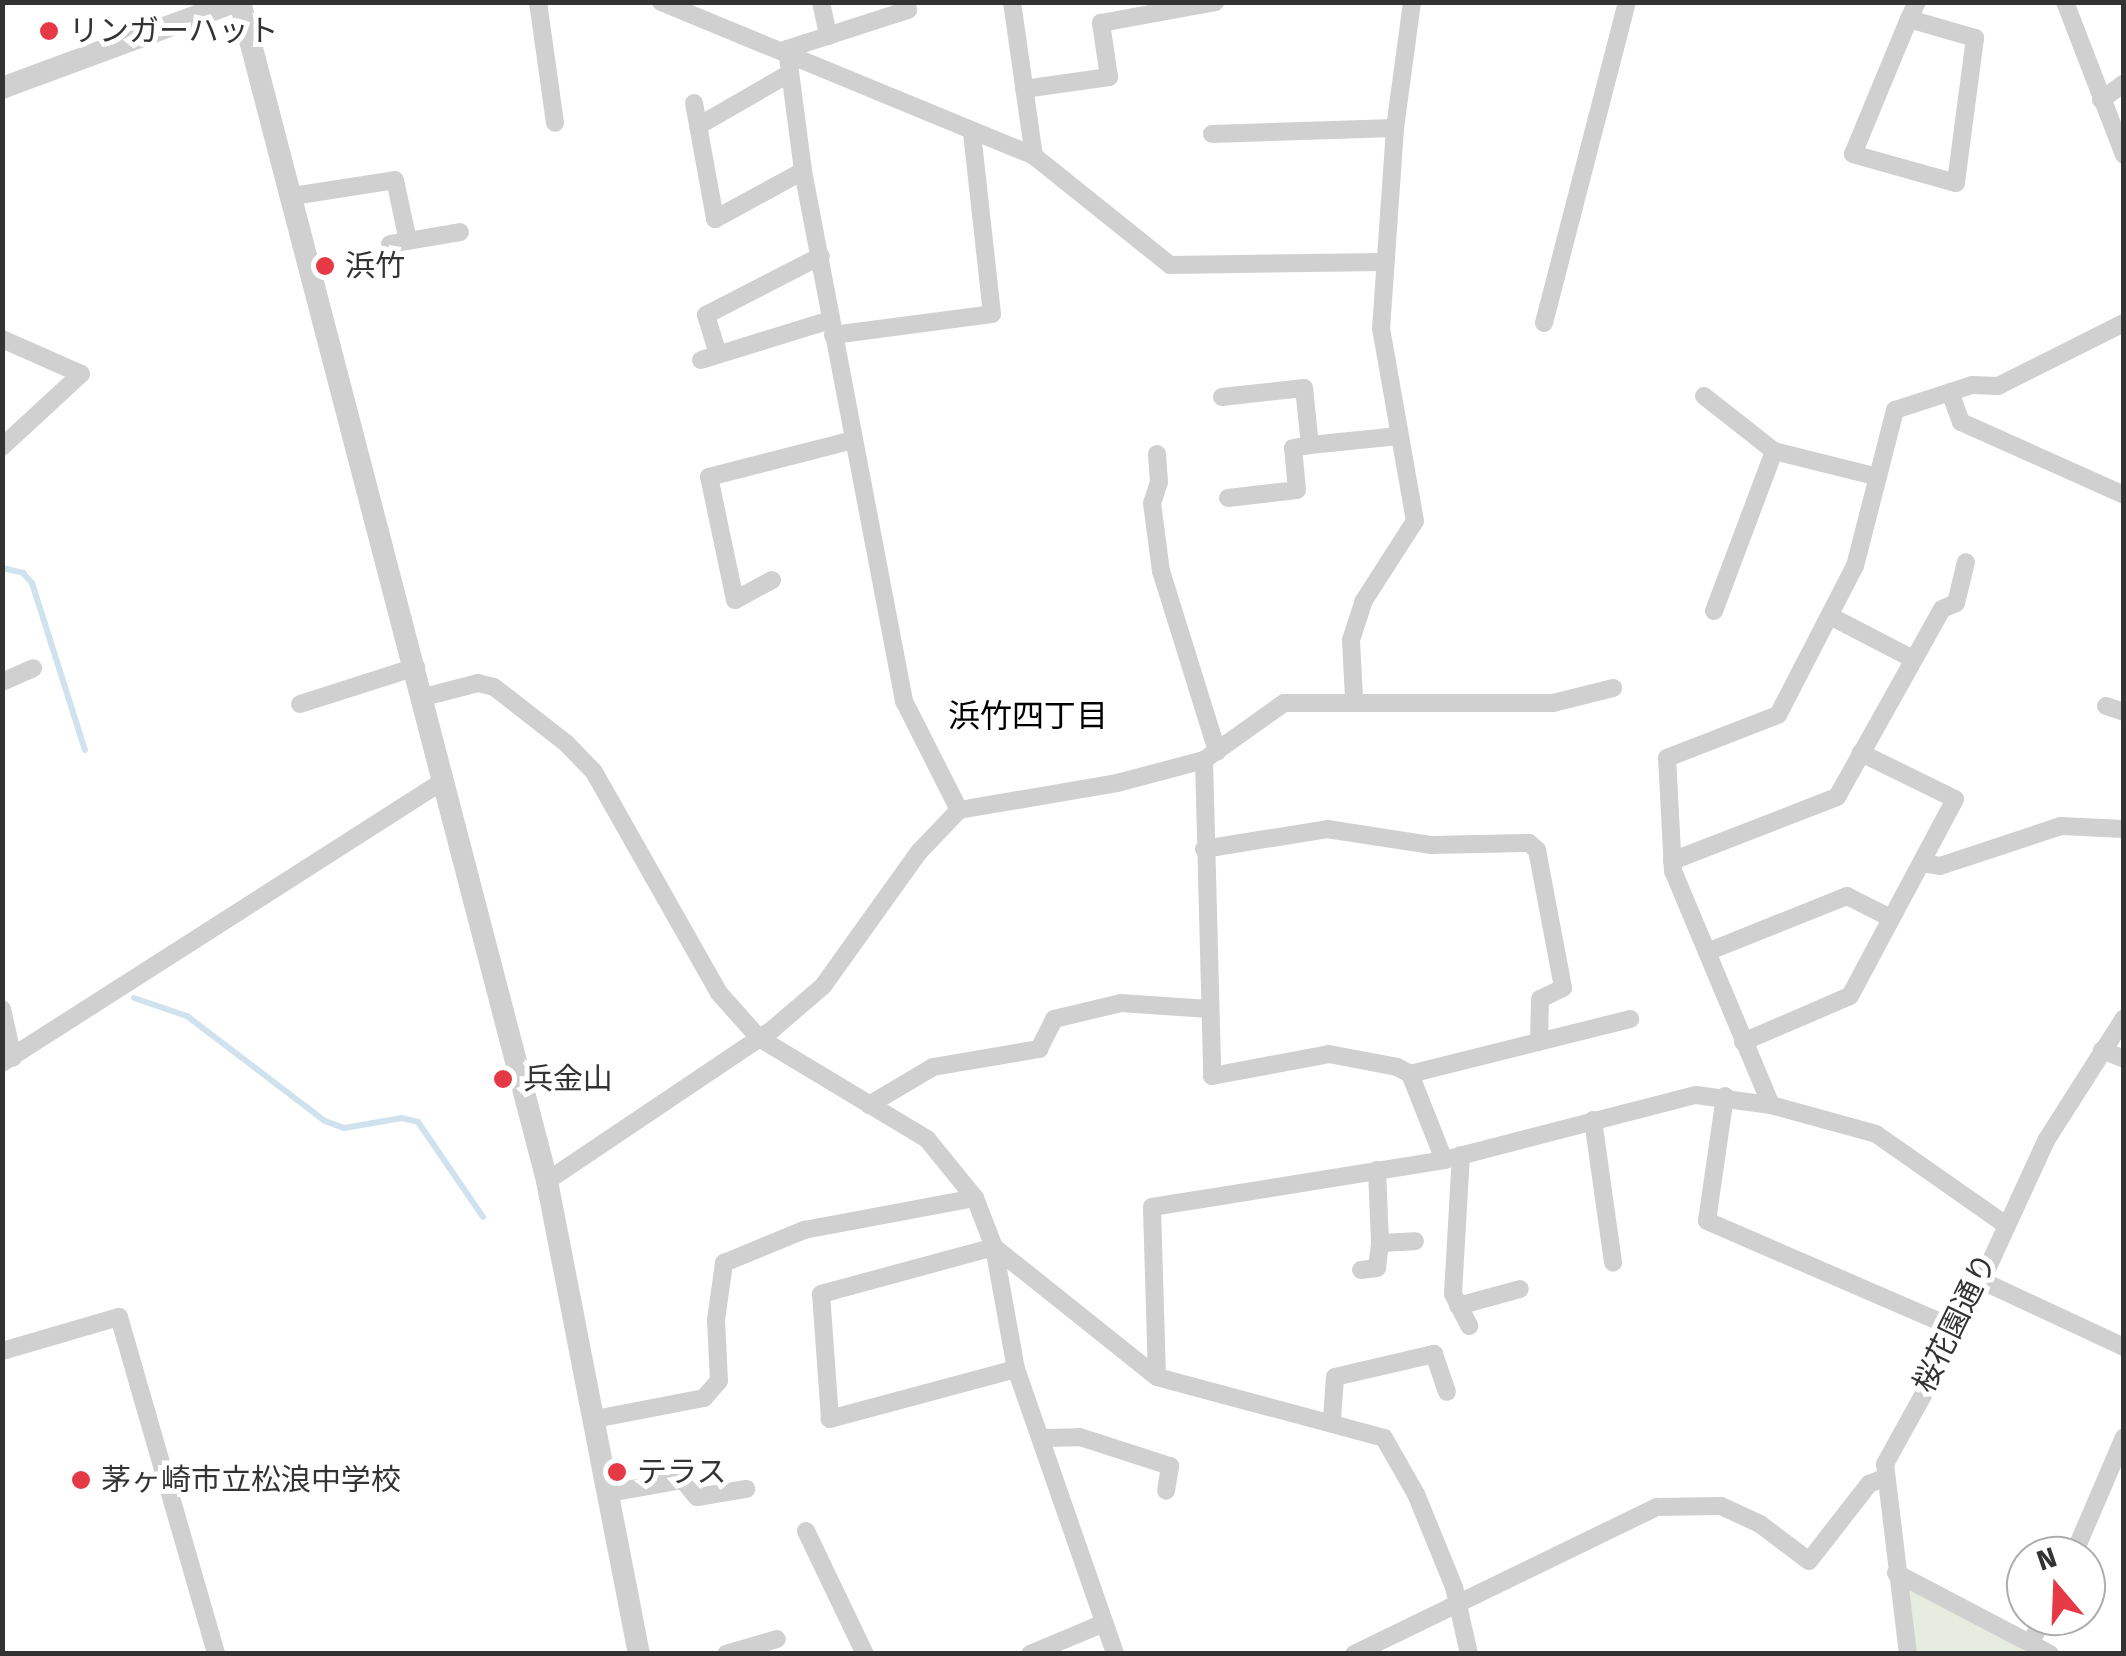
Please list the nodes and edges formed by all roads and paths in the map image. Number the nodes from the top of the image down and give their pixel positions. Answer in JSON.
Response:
{"nodes":[{"id":1,"x":238,"y":2,"type":"edge"},
{"id":2,"x":538,"y":2,"type":"edge"},
{"id":3,"x":661,"y":2,"type":"edge"},
{"id":4,"x":822,"y":2,"type":"edge"},
{"id":5,"x":906,"y":2,"type":"edge"},
{"id":6,"x":1012,"y":2,"type":"edge"},
{"id":7,"x":1215,"y":2,"type":"edge"},
{"id":8,"x":1412,"y":2,"type":"edge"},
{"id":9,"x":1626,"y":2,"type":"edge"},
{"id":10,"x":2065,"y":2,"type":"edge"},
{"id":11,"x":1913,"y":11,"type":"edge"},
{"id":12,"x":828,"y":36,"type":"junction"},
{"id":13,"x":786,"y":50,"type":"junction"},
{"id":14,"x":790,"y":72,"type":"junction"},
{"id":15,"x":2124,"y":84,"type":"edge"},
{"id":16,"x":2,"y":88,"type":"edge"},
{"id":17,"x":1024,"y":89,"type":"junction"},
{"id":18,"x":2101,"y":100,"type":"junction"},
{"id":19,"x":694,"y":103,"type":"dead end"},
{"id":20,"x":556,"y":123,"type":"dead end"},
{"id":21,"x":698,"y":126,"type":"junction"},
{"id":22,"x":1394,"y":128,"type":"junction"},
{"id":23,"x":972,"y":132,"type":"junction"},
{"id":24,"x":1221,"y":139,"type":"dead end"},
{"id":25,"x":1034,"y":156,"type":"junction"},
{"id":26,"x":2124,"y":156,"type":"edge"},
{"id":27,"x":803,"y":171,"type":"junction"},
{"id":28,"x":292,"y":196,"type":"junction"},
{"id":29,"x":460,"y":232,"type":"dead end"},
{"id":30,"x":822,"y":256,"type":"junction"},
{"id":31,"x":1384,"y":262,"type":"junction"},
{"id":32,"x":1544,"y":323,"type":"dead end"},
{"id":33,"x":2124,"y":324,"type":"edge"},
{"id":34,"x":832,"y":328,"type":"junction"},
{"id":35,"x":2,"y":339,"type":"edge"},
{"id":36,"x":1950,"y":392,"type":"junction"},
{"id":37,"x":1704,"y":396,"type":"dead end"},
{"id":38,"x":1222,"y":397,"type":"dead end"},
{"id":39,"x":1399,"y":436,"type":"junction"},
{"id":40,"x":853,"y":440,"type":"junction"},
{"id":41,"x":1310,"y":445,"type":"junction"},
{"id":42,"x":2,"y":447,"type":"edge"},
{"id":43,"x":1774,"y":451,"type":"junction"},
{"id":44,"x":1157,"y":454,"type":"dead end"},
{"id":45,"x":1878,"y":477,"type":"junction"},
{"id":46,"x":2124,"y":494,"type":"edge"},
{"id":47,"x":1228,"y":498,"type":"dead end"},
{"id":48,"x":1966,"y":562,"type":"dead end"},
{"id":49,"x":772,"y":580,"type":"dead end"},
{"id":50,"x":1714,"y":611,"type":"dead end"},
{"id":51,"x":1830,"y":616,"type":"junction"},
{"id":52,"x":1913,"y":660,"type":"junction"},
{"id":53,"x":416,"y":667,"type":"junction"},
{"id":54,"x":33,"y":668,"type":"dead end"},
{"id":55,"x":2,"y":682,"type":"edge"},
{"id":56,"x":1613,"y":688,"type":"dead end"},
{"id":57,"x":424,"y":697,"type":"junction"},
{"id":58,"x":1354,"y":698,"type":"junction"},
{"id":59,"x":300,"y":704,"type":"dead end"},
{"id":60,"x":1862,"y":754,"type":"junction"},
{"id":61,"x":1211,"y":755,"type":"junction"},
{"id":62,"x":443,"y":782,"type":"junction"},
{"id":63,"x":960,"y":810,"type":"junction"},
{"id":64,"x":2124,"y":829,"type":"edge"},
{"id":65,"x":1204,"y":849,"type":"junction"},
{"id":66,"x":1672,"y":861,"type":"junction"},
{"id":67,"x":1922,"y":863,"type":"junction"},
{"id":68,"x":1891,"y":918,"type":"junction"},
{"id":69,"x":1707,"y":952,"type":"junction"},
{"id":70,"x":2,"y":1008,"type":"edge"},
{"id":71,"x":1209,"y":1008,"type":"junction"},
{"id":72,"x":1630,"y":1018,"type":"dead end"},
{"id":73,"x":2124,"y":1018,"type":"edge"},
{"id":74,"x":759,"y":1038,"type":"junction"},
{"id":75,"x":1538,"y":1042,"type":"junction"},
{"id":76,"x":1744,"y":1042,"type":"junction"},
{"id":77,"x":2102,"y":1050,"type":"junction"},
{"id":78,"x":8,"y":1060,"type":"edge"},
{"id":79,"x":2124,"y":1060,"type":"edge"},
{"id":80,"x":1410,"y":1074,"type":"junction"},
{"id":81,"x":1725,"y":1096,"type":"junction"},
{"id":82,"x":869,"y":1105,"type":"junction"},
{"id":83,"x":1771,"y":1105,"type":"junction"},
{"id":84,"x":1593,"y":1120,"type":"junction"},
{"id":85,"x":1453,"y":1157,"type":"junction"},
{"id":86,"x":1377,"y":1170,"type":"junction"},
{"id":87,"x":547,"y":1182,"type":"junction"},
{"id":88,"x":975,"y":1198,"type":"junction"},
{"id":89,"x":2003,"y":1223,"type":"junction"},
{"id":90,"x":1415,"y":1241,"type":"dead end"},
{"id":91,"x":1380,"y":1242,"type":"junction"},
{"id":92,"x":994,"y":1247,"type":"junction"},
{"id":93,"x":1613,"y":1263,"type":"dead end"},
{"id":94,"x":1360,"y":1270,"type":"dead end"},
{"id":95,"x":1978,"y":1279,"type":"junction"},
{"id":96,"x":1520,"y":1289,"type":"dead end"},
{"id":97,"x":1458,"y":1306,"type":"junction"},
{"id":98,"x":1469,"y":1326,"type":"dead end"},
{"id":99,"x":1959,"y":1330,"type":"junction"},
{"id":100,"x":2124,"y":1347,"type":"edge"},
{"id":101,"x":2,"y":1351,"type":"edge"},
{"id":102,"x":1016,"y":1369,"type":"junction"},
{"id":103,"x":1158,"y":1377,"type":"junction"},
{"id":104,"x":1447,"y":1392,"type":"dead end"},
{"id":105,"x":596,"y":1419,"type":"junction"},
{"id":106,"x":1332,"y":1419,"type":"junction"},
{"id":107,"x":2124,"y":1436,"type":"edge"},
{"id":108,"x":1041,"y":1438,"type":"junction"},
{"id":109,"x":1884,"y":1478,"type":"junction"},
{"id":110,"x":746,"y":1489,"type":"dead end"},
{"id":111,"x":1166,"y":1491,"type":"dead end"},
{"id":112,"x":609,"y":1493,"type":"junction"},
{"id":113,"x":806,"y":1531,"type":"dead end"},
{"id":114,"x":2082,"y":1536,"type":"edge"},
{"id":115,"x":1896,"y":1574,"type":"junction"},
{"id":116,"x":1457,"y":1599,"type":"junction"},
{"id":117,"x":1104,"y":1624,"type":"junction"},
{"id":118,"x":2034,"y":1636,"type":"edge"},
{"id":119,"x":777,"y":1639,"type":"dead end"},
{"id":120,"x":2031,"y":1642,"type":"junction"},
{"id":121,"x":216,"y":1654,"type":"edge"},
{"id":122,"x":639,"y":1654,"type":"edge"},
{"id":123,"x":726,"y":1654,"type":"edge"},
{"id":124,"x":865,"y":1654,"type":"edge"},
{"id":125,"x":1030,"y":1654,"type":"edge"},
{"id":126,"x":1114,"y":1654,"type":"edge"},
{"id":127,"x":1354,"y":1654,"type":"edge"},
{"id":128,"x":1469,"y":1654,"type":"edge"},
{"id":129,"x":1908,"y":1654,"type":"edge"},
{"id":130,"x":2050,"y":1654,"type":"edge"}],
"edges":[{"from":1,"to":16,"type":"street"},
{"from":1,"to":28,"type":"street"},
{"from":2,"to":20,"type":"street"},
{"from":3,"to":13,"type":"street"},
{"from":4,"to":12,"type":"street"},
{"from":5,"to":12,"type":"street"},
{"from":6,"to":17,"type":"street"},
{"from":7,"to":17,"type":"street"},
{"from":8,"to":22,"type":"street"},
{"from":9,"to":32,"type":"street"},
{"from":10,"to":18,"type":"street"},
{"from":11,"to":11,"type":"street"},
{"from":12,"to":13,"type":"street"},
{"from":13,"to":14,"type":"street"},
{"from":13,"to":23,"type":"street"},
{"from":14,"to":21,"type":"street"},
{"from":14,"to":27,"type":"street"},
{"from":15,"to":18,"type":"street"},
{"from":17,"to":25,"type":"street"},
{"from":18,"to":26,"type":"street"},
{"from":19,"to":21,"type":"street"},
{"from":21,"to":27,"type":"street"},
{"from":22,"to":24,"type":"street"},
{"from":22,"to":31,"type":"street"},
{"from":23,"to":25,"type":"street"},
{"from":23,"to":34,"type":"street"},
{"from":25,"to":31,"type":"street"},
{"from":27,"to":30,"type":"street"},
{"from":28,"to":29,"type":"street"},
{"from":28,"to":53,"type":"street"},
{"from":30,"to":34,"type":"street"},
{"from":30,"to":34,"type":"street"},
{"from":31,"to":39,"type":"street"},
{"from":33,"to":36,"type":"street"},
{"from":34,"to":40,"type":"street"},
{"from":35,"to":42,"type":"street"},
{"from":36,"to":45,"type":"street"},
{"from":36,"to":46,"type":"street"},
{"from":37,"to":43,"type":"street"},
{"from":38,"to":41,"type":"street"},
{"from":39,"to":41,"type":"street"},
{"from":39,"to":58,"type":"street"},
{"from":40,"to":49,"type":"street"},
{"from":40,"to":63,"type":"street"},
{"from":41,"to":47,"type":"street"},
{"from":43,"to":45,"type":"street"},
{"from":43,"to":50,"type":"street"},
{"from":44,"to":61,"type":"street"},
{"from":45,"to":51,"type":"street"},
{"from":48,"to":52,"type":"street"},
{"from":51,"to":52,"type":"street"},
{"from":51,"to":66,"type":"street"},
{"from":52,"to":60,"type":"street"},
{"from":53,"to":57,"type":"street"},
{"from":53,"to":59,"type":"street"},
{"from":54,"to":55,"type":"street"},
{"from":56,"to":58,"type":"street"},
{"from":57,"to":62,"type":"street"},
{"from":57,"to":74,"type":"street"},
{"from":58,"to":61,"type":"street"},
{"from":60,"to":66,"type":"street"},
{"from":60,"to":67,"type":"street"},
{"from":61,"to":63,"type":"street"},
{"from":61,"to":65,"type":"street"},
{"from":62,"to":78,"type":"street"},
{"from":62,"to":87,"type":"street"},
{"from":63,"to":74,"type":"street"},
{"from":64,"to":67,"type":"street"},
{"from":65,"to":71,"type":"street"},
{"from":65,"to":75,"type":"street"},
{"from":66,"to":69,"type":"street"},
{"from":67,"to":68,"type":"street"},
{"from":68,"to":69,"type":"street"},
{"from":68,"to":76,"type":"street"},
{"from":69,"to":76,"type":"street"},
{"from":70,"to":78,"type":"street"},
{"from":71,"to":80,"type":"street"},
{"from":71,"to":82,"type":"street"},
{"from":72,"to":75,"type":"street"},
{"from":73,"to":77,"type":"street","name":"桜花園通り"},
{"from":74,"to":82,"type":"street"},
{"from":74,"to":87,"type":"street"},
{"from":75,"to":80,"type":"street"},
{"from":76,"to":83,"type":"street"},
{"from":77,"to":79,"type":"street"},
{"from":77,"to":89,"type":"street","name":"桜花園通り"},
{"from":80,"to":85,"type":"street"},
{"from":81,"to":83,"type":"street"},
{"from":81,"to":84,"type":"street"},
{"from":81,"to":99,"type":"street"},
{"from":82,"to":88,"type":"street"},
{"from":83,"to":89,"type":"street"},
{"from":84,"to":85,"type":"street"},
{"from":84,"to":93,"type":"street"},
{"from":85,"to":86,"type":"street"},
{"from":85,"to":97,"type":"street"},
{"from":86,"to":91,"type":"street"},
{"from":86,"to":103,"type":"street"},
{"from":87,"to":105,"type":"street"},
{"from":88,"to":92,"type":"street"},
{"from":88,"to":105,"type":"street"},
{"from":89,"to":95,"type":"street","name":"桜花園通り"},
{"from":90,"to":91,"type":"street"},
{"from":91,"to":94,"type":"street"},
{"from":92,"to":102,"type":"street"},
{"from":92,"to":102,"type":"street"},
{"from":92,"to":103,"type":"street"},
{"from":95,"to":99,"type":"street","name":"桜花園通り"},
{"from":95,"to":100,"type":"street"},
{"from":96,"to":97,"type":"street"},
{"from":97,"to":98,"type":"street"},
{"from":99,"to":109,"type":"street","name":"桜花園通り"},
{"from":101,"to":121,"type":"street"},
{"from":102,"to":108,"type":"street"},
{"from":103,"to":106,"type":"street"},
{"from":104,"to":106,"type":"street"},
{"from":105,"to":112,"type":"street"},
{"from":106,"to":116,"type":"street"},
{"from":107,"to":114,"type":"street"},
{"from":108,"to":111,"type":"street"},
{"from":108,"to":117,"type":"street"},
{"from":109,"to":115,"type":"street","name":"桜花園通り"},
{"from":109,"to":116,"type":"street"},
{"from":110,"to":112,"type":"street"},
{"from":112,"to":122,"type":"street"},
{"from":113,"to":124,"type":"street"},
{"from":115,"to":120,"type":"street"},
{"from":115,"to":129,"type":"street","name":"桜花園通り"},
{"from":116,"to":127,"type":"street"},
{"from":116,"to":128,"type":"street"},
{"from":117,"to":125,"type":"street"},
{"from":117,"to":126,"type":"street"},
{"from":118,"to":120,"type":"street"},
{"from":119,"to":123,"type":"street"},
{"from":120,"to":130,"type":"street"}]}
